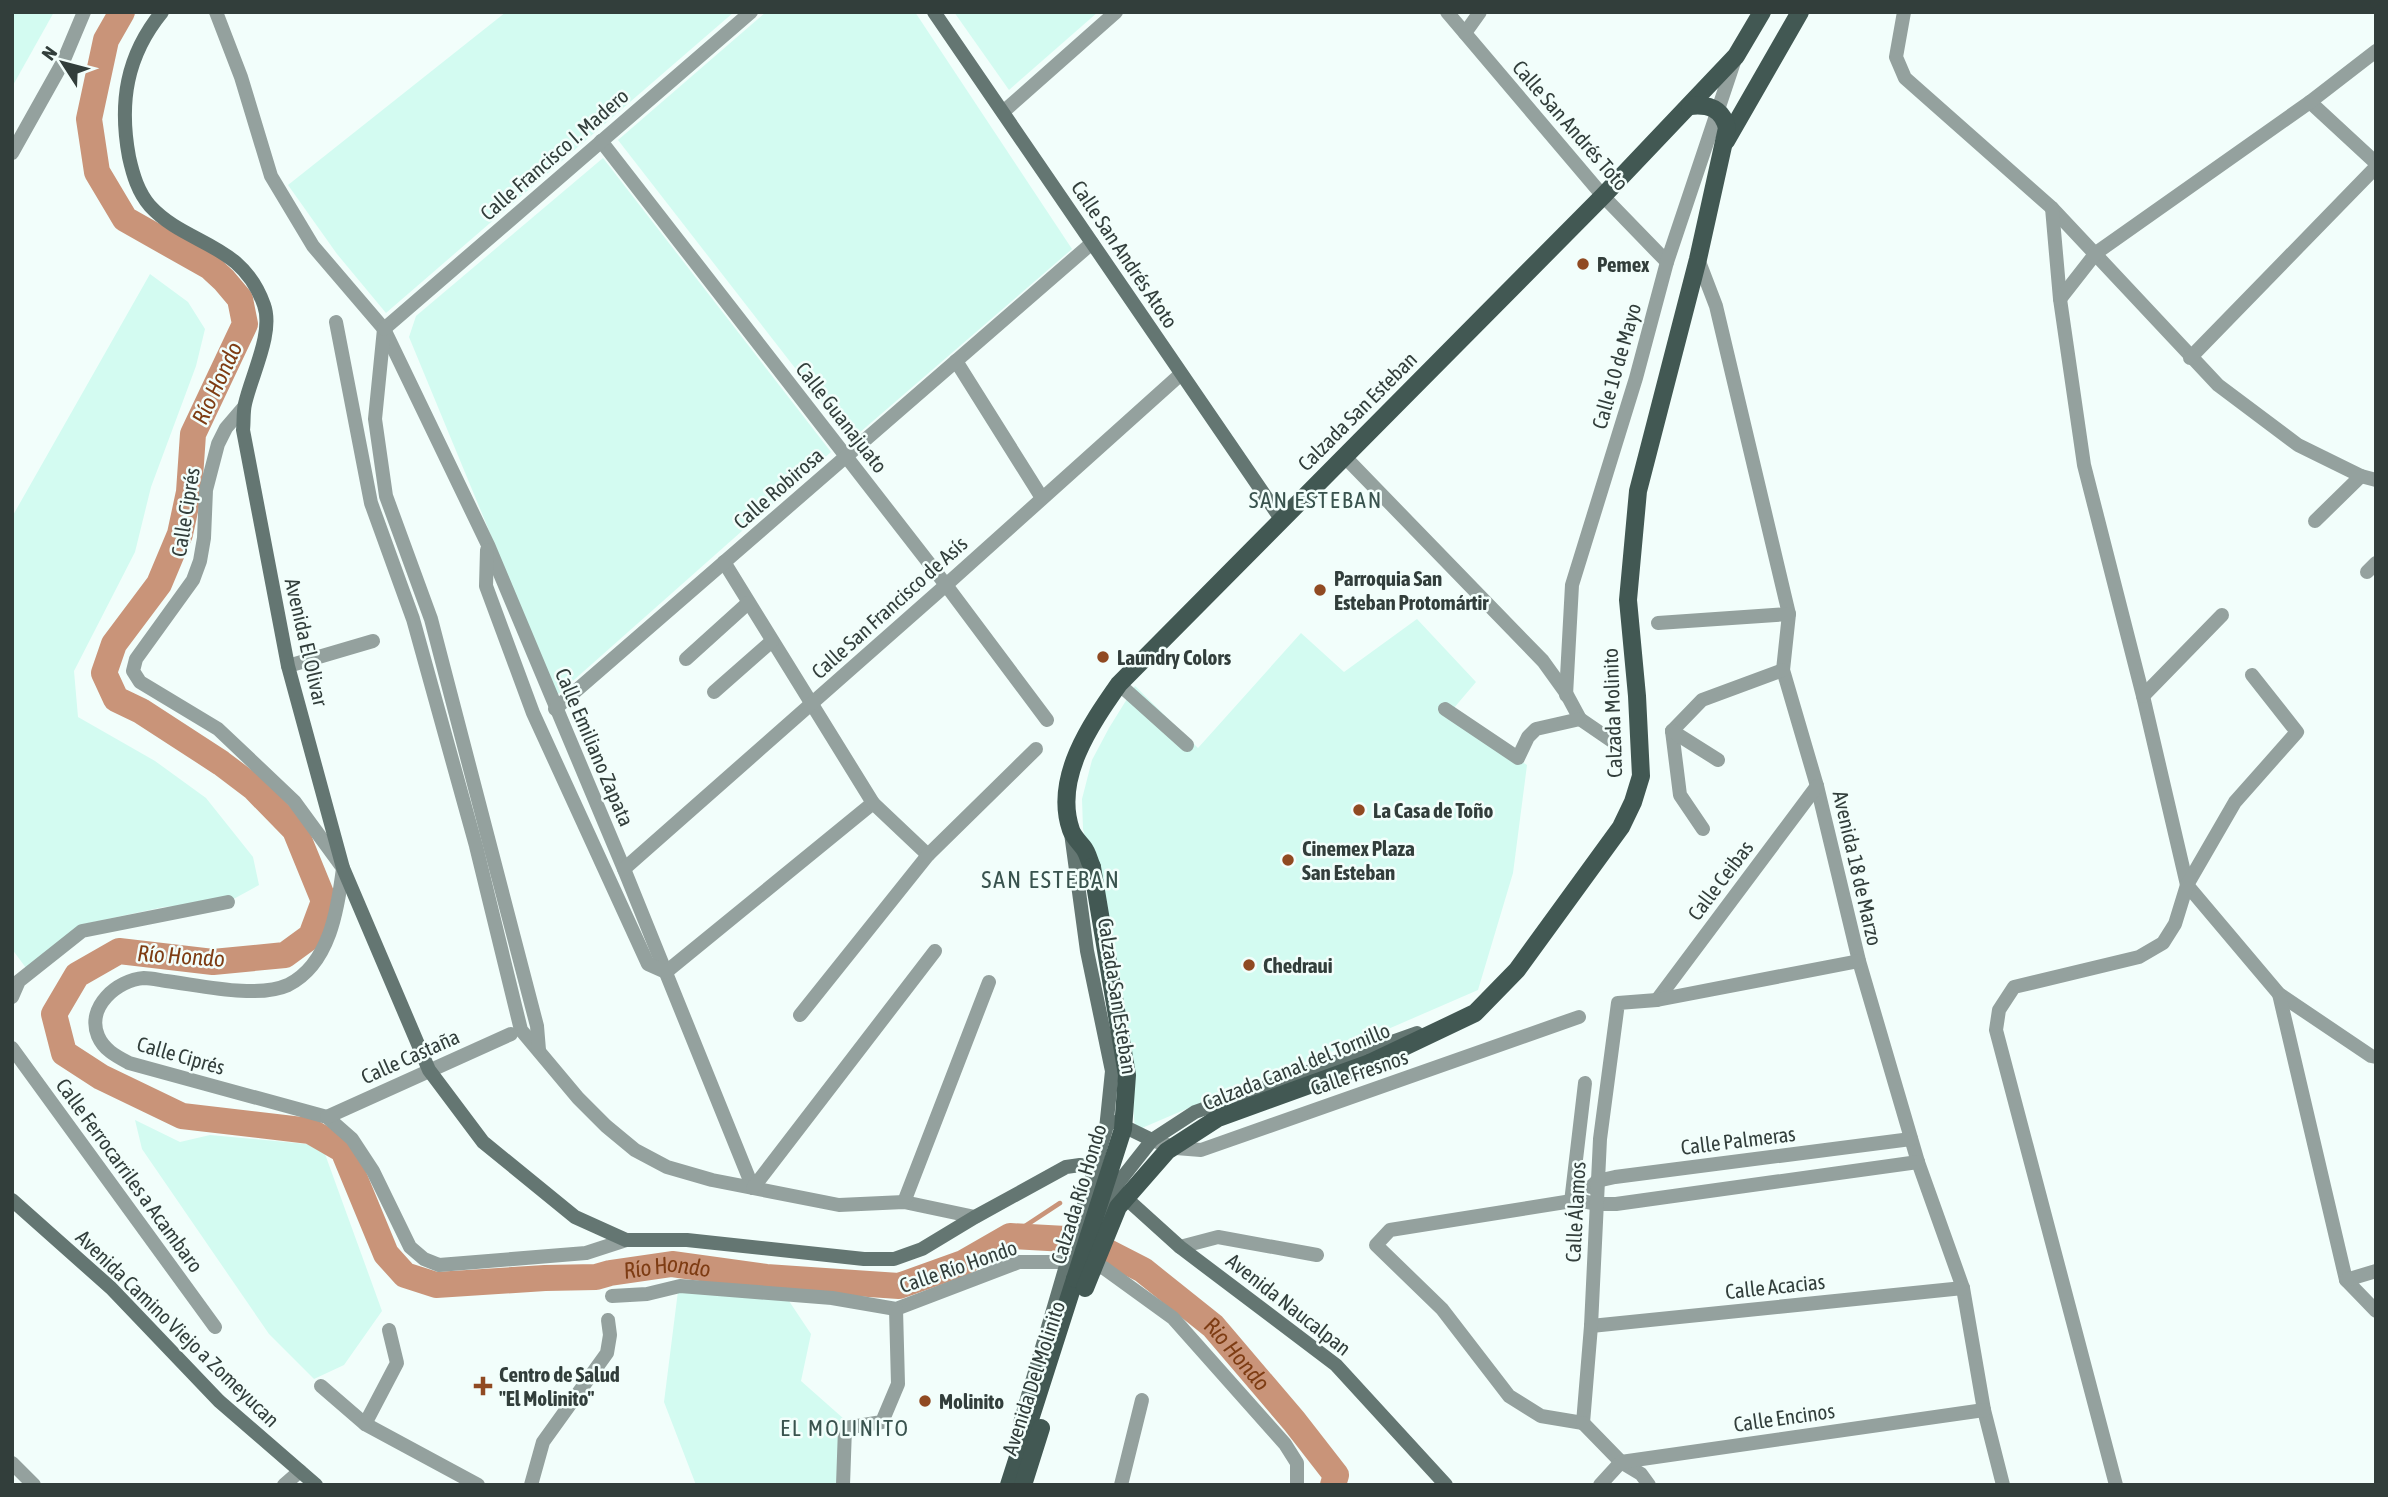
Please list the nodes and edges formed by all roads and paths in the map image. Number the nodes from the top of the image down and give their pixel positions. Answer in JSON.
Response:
{"nodes":[{"id":1,"x":84,"y":12,"type":"edge"},
{"id":2,"x":162,"y":12,"type":"edge"},
{"id":3,"x":219,"y":12,"type":"edge"},
{"id":4,"x":751,"y":12,"type":"edge"},
{"id":5,"x":934,"y":12,"type":"edge"},
{"id":6,"x":1116,"y":12,"type":"edge"},
{"id":7,"x":1447,"y":12,"type":"edge"},
{"id":8,"x":1480,"y":12,"type":"edge"},
{"id":9,"x":1762,"y":12,"type":"edge"},
{"id":10,"x":1800,"y":12,"type":"edge"},
{"id":11,"x":1904,"y":12,"type":"edge"},
{"id":12,"x":1465,"y":33,"type":"junction"},
{"id":13,"x":2376,"y":51,"type":"edge"},
{"id":14,"x":1736,"y":56,"type":"junction"},
{"id":15,"x":2310,"y":102,"type":"junction"},
{"id":16,"x":1690,"y":106,"type":"junction"},
{"id":17,"x":1718,"y":111,"type":"junction"},
{"id":18,"x":1003,"y":112,"type":"junction"},
{"id":19,"x":601,"y":141,"type":"junction"},
{"id":20,"x":1724,"y":144,"type":"junction"},
{"id":21,"x":12,"y":153,"type":"edge"},
{"id":22,"x":2376,"y":165,"type":"edge"},
{"id":23,"x":1604,"y":196,"type":"junction"},
{"id":24,"x":2052,"y":208,"type":"junction"},
{"id":25,"x":1092,"y":243,"type":"junction"},
{"id":26,"x":2096,"y":253,"type":"junction"},
{"id":27,"x":1698,"y":259,"type":"junction"},
{"id":28,"x":1667,"y":262,"type":"junction"},
{"id":29,"x":2060,"y":299,"type":"junction"},
{"id":30,"x":336,"y":322,"type":"dead end"},
{"id":31,"x":384,"y":329,"type":"junction"},
{"id":32,"x":2190,"y":358,"type":"junction"},
{"id":33,"x":956,"y":361,"type":"junction"},
{"id":34,"x":1181,"y":374,"type":"junction"},
{"id":35,"x":244,"y":407,"type":"junction"},
{"id":36,"x":846,"y":456,"type":"junction"},
{"id":37,"x":1344,"y":456,"type":"junction"},
{"id":38,"x":2361,"y":476,"type":"junction"},
{"id":39,"x":2376,"y":480,"type":"edge"},
{"id":40,"x":386,"y":496,"type":"junction"},
{"id":41,"x":1042,"y":498,"type":"junction"},
{"id":42,"x":371,"y":503,"type":"junction"},
{"id":43,"x":1281,"y":519,"type":"junction"},
{"id":44,"x":2315,"y":522,"type":"dead end"},
{"id":45,"x":488,"y":545,"type":"junction"},
{"id":46,"x":724,"y":562,"type":"junction"},
{"id":47,"x":946,"y":585,"type":"junction"},
{"id":48,"x":748,"y":603,"type":"junction"},
{"id":49,"x":1789,"y":614,"type":"junction"},
{"id":50,"x":2222,"y":615,"type":"dead end"},
{"id":51,"x":1658,"y":623,"type":"dead end"},
{"id":52,"x":373,"y":641,"type":"dead end"},
{"id":53,"x":772,"y":641,"type":"junction"},
{"id":54,"x":686,"y":659,"type":"dead end"},
{"id":55,"x":288,"y":666,"type":"junction"},
{"id":56,"x":1783,"y":670,"type":"junction"},
{"id":57,"x":2252,"y":675,"type":"dead end"},
{"id":58,"x":1119,"y":684,"type":"junction"},
{"id":59,"x":714,"y":692,"type":"dead end"},
{"id":60,"x":1566,"y":695,"type":"junction"},
{"id":61,"x":2143,"y":696,"type":"junction"},
{"id":62,"x":811,"y":704,"type":"junction"},
{"id":63,"x":555,"y":709,"type":"junction"},
{"id":64,"x":1445,"y":709,"type":"dead end"},
{"id":65,"x":1580,"y":719,"type":"junction"},
{"id":66,"x":1046,"y":720,"type":"dead end"},
{"id":67,"x":1672,"y":731,"type":"junction"},
{"id":68,"x":1615,"y":743,"type":"dead end"},
{"id":69,"x":1186,"y":745,"type":"dead end"},
{"id":70,"x":1036,"y":749,"type":"dead end"},
{"id":71,"x":1718,"y":760,"type":"dead end"},
{"id":72,"x":1817,"y":786,"type":"junction"},
{"id":73,"x":873,"y":803,"type":"junction"},
{"id":74,"x":1703,"y":829,"type":"dead end"},
{"id":75,"x":1071,"y":831,"type":"junction"},
{"id":76,"x":928,"y":855,"type":"junction"},
{"id":77,"x":343,"y":868,"type":"junction"},
{"id":78,"x":624,"y":869,"type":"junction"},
{"id":79,"x":2187,"y":885,"type":"junction"},
{"id":80,"x":228,"y":902,"type":"dead end"},
{"id":81,"x":935,"y":951,"type":"dead end"},
{"id":82,"x":1859,"y":961,"type":"junction"},
{"id":83,"x":666,"y":971,"type":"junction"},
{"id":84,"x":16,"y":976,"type":"edge"},
{"id":85,"x":989,"y":982,"type":"dead end"},
{"id":86,"x":2279,"y":994,"type":"junction"},
{"id":87,"x":12,"y":997,"type":"edge"},
{"id":88,"x":1657,"y":1000,"type":"junction"},
{"id":89,"x":1475,"y":1013,"type":"junction"},
{"id":90,"x":800,"y":1015,"type":"dead end"},
{"id":91,"x":1579,"y":1017,"type":"dead end"},
{"id":92,"x":511,"y":1034,"type":"dead end"},
{"id":93,"x":12,"y":1048,"type":"edge"},
{"id":94,"x":539,"y":1050,"type":"junction"},
{"id":95,"x":2376,"y":1057,"type":"edge"},
{"id":96,"x":429,"y":1070,"type":"junction"},
{"id":97,"x":1586,"y":1083,"type":"dead end"},
{"id":98,"x":1107,"y":1116,"type":"junction"},
{"id":99,"x":327,"y":1117,"type":"junction"},
{"id":100,"x":1911,"y":1139,"type":"junction"},
{"id":101,"x":1152,"y":1140,"type":"junction"},
{"id":102,"x":1918,"y":1162,"type":"junction"},
{"id":103,"x":1066,"y":1167,"type":"junction"},
{"id":104,"x":1095,"y":1167,"type":"junction"},
{"id":105,"x":1125,"y":1172,"type":"junction"},
{"id":106,"x":1597,"y":1181,"type":"junction"},
{"id":107,"x":1115,"y":1187,"type":"junction"},
{"id":108,"x":753,"y":1188,"type":"junction"},
{"id":109,"x":1086,"y":1194,"type":"junction"},
{"id":110,"x":12,"y":1200,"type":"edge"},
{"id":111,"x":1574,"y":1201,"type":"junction"},
{"id":112,"x":904,"y":1202,"type":"junction"},
{"id":113,"x":1123,"y":1204,"type":"junction"},
{"id":114,"x":1595,"y":1204,"type":"junction"},
{"id":115,"x":975,"y":1217,"type":"junction"},
{"id":116,"x":626,"y":1240,"type":"junction"},
{"id":117,"x":1180,"y":1247,"type":"junction"},
{"id":118,"x":1317,"y":1255,"type":"dead end"},
{"id":119,"x":1066,"y":1262,"type":"junction"},
{"id":120,"x":1084,"y":1265,"type":"junction"},
{"id":121,"x":2376,"y":1271,"type":"edge"},
{"id":122,"x":2346,"y":1280,"type":"junction"},
{"id":123,"x":1963,"y":1288,"type":"junction"},
{"id":124,"x":612,"y":1296,"type":"dead end"},
{"id":125,"x":896,"y":1309,"type":"junction"},
{"id":126,"x":2376,"y":1311,"type":"edge"},
{"id":127,"x":608,"y":1320,"type":"dead end"},
{"id":128,"x":1591,"y":1325,"type":"junction"},
{"id":129,"x":215,"y":1327,"type":"dead end"},
{"id":130,"x":389,"y":1330,"type":"dead end"},
{"id":131,"x":321,"y":1386,"type":"dead end"},
{"id":132,"x":1142,"y":1400,"type":"dead end"},
{"id":133,"x":1984,"y":1410,"type":"junction"},
{"id":134,"x":1583,"y":1423,"type":"junction"},
{"id":135,"x":365,"y":1424,"type":"junction"},
{"id":136,"x":1621,"y":1462,"type":"junction"},
{"id":137,"x":12,"y":1463,"type":"edge"},
{"id":138,"x":300,"y":1471,"type":"junction"},
{"id":139,"x":34,"y":1485,"type":"edge"},
{"id":140,"x":285,"y":1485,"type":"edge"},
{"id":141,"x":316,"y":1485,"type":"edge"},
{"id":142,"x":478,"y":1485,"type":"edge"},
{"id":143,"x":531,"y":1485,"type":"edge"},
{"id":144,"x":843,"y":1485,"type":"edge"},
{"id":145,"x":1003,"y":1485,"type":"edge"},
{"id":146,"x":1009,"y":1485,"type":"edge"},
{"id":147,"x":1017,"y":1485,"type":"edge"},
{"id":148,"x":1023,"y":1485,"type":"edge"},
{"id":149,"x":1121,"y":1485,"type":"edge"},
{"id":150,"x":1297,"y":1485,"type":"edge"},
{"id":151,"x":1446,"y":1485,"type":"edge"},
{"id":152,"x":1600,"y":1485,"type":"edge"},
{"id":153,"x":1649,"y":1485,"type":"edge"},
{"id":154,"x":2003,"y":1485,"type":"edge"},
{"id":155,"x":2116,"y":1485,"type":"edge"}],
"edges":[{"from":1,"to":21,"type":"street"},
{"from":2,"to":35,"type":"street","name":"Avenida El Olivar"},
{"from":3,"to":31,"type":"street","name":"Calle Emiliano Zapata"},
{"from":4,"to":19,"type":"street","name":"Calle Francisco I. Madero"},
{"from":5,"to":18,"type":"street","name":"Calle San Andrés Atoto"},
{"from":6,"to":18,"type":"street"},
{"from":7,"to":12,"type":"street","name":"Calle San Andrés Toto"},
{"from":8,"to":12,"type":"street"},
{"from":9,"to":14,"type":"main road","name":"Calzada San Esteban"},
{"from":10,"to":20,"type":"main road"},
{"from":11,"to":24,"type":"street"},
{"from":12,"to":23,"type":"street","name":"Calle San Andrés Toto"},
{"from":13,"to":15,"type":"street"},
{"from":14,"to":16,"type":"main road","name":"Calzada San Esteban"},
{"from":14,"to":17,"type":"street","name":"Calle 10 de Mayo"},
{"from":15,"to":22,"type":"street"},
{"from":15,"to":26,"type":"street"},
{"from":16,"to":17,"type":"main road"},
{"from":16,"to":23,"type":"main road","name":"Calzada San Esteban"},
{"from":17,"to":20,"type":"main road"},
{"from":17,"to":28,"type":"street","name":"Calle 10 de Mayo"},
{"from":18,"to":25,"type":"street","name":"Calle San Andrés Atoto"},
{"from":19,"to":31,"type":"street","name":"Calle Francisco I. Madero"},
{"from":19,"to":36,"type":"street","name":"Calle Guanajuato"},
{"from":20,"to":27,"type":"main road","name":"Calzada Molinito"},
{"from":22,"to":32,"type":"street"},
{"from":23,"to":28,"type":"street","name":"Calle San Andrés Toto"},
{"from":23,"to":37,"type":"main road","name":"Calzada San Esteban"},
{"from":24,"to":26,"type":"street"},
{"from":24,"to":29,"type":"street"},
{"from":25,"to":33,"type":"street","name":"Calle Robirosa"},
{"from":25,"to":34,"type":"street","name":"Calle San Andrés Atoto"},
{"from":26,"to":29,"type":"street"},
{"from":26,"to":32,"type":"street"},
{"from":27,"to":49,"type":"street","name":"Avenida 18 de Marzo"},
{"from":27,"to":89,"type":"main road","name":"Calzada Molinito"},
{"from":28,"to":60,"type":"street","name":"Calle 10 de Mayo"},
{"from":29,"to":61,"type":"street"},
{"from":30,"to":42,"type":"street"},
{"from":31,"to":40,"type":"street"},
{"from":31,"to":45,"type":"street","name":"Calle Emiliano Zapata"},
{"from":32,"to":38,"type":"street"},
{"from":33,"to":36,"type":"street","name":"Calle Robirosa"},
{"from":33,"to":41,"type":"street"},
{"from":34,"to":41,"type":"street","name":"Calle San Francisco de Asís"},
{"from":34,"to":43,"type":"street","name":"Calle San Andrés Atoto"},
{"from":35,"to":55,"type":"street","name":"Avenida El Olivar"},
{"from":35,"to":77,"type":"street","name":"Calle Ciprés"},
{"from":36,"to":46,"type":"street","name":"Calle Robirosa"},
{"from":36,"to":47,"type":"street","name":"Calle Guanajuato"},
{"from":37,"to":43,"type":"main road","name":"Calzada San Esteban"},
{"from":37,"to":60,"type":"street"},
{"from":38,"to":39,"type":"street"},
{"from":38,"to":44,"type":"street"},
{"from":40,"to":42,"type":"street"},
{"from":40,"to":94,"type":"street"},
{"from":41,"to":47,"type":"street","name":"Calle San Francisco de Asís"},
{"from":42,"to":94,"type":"street"},
{"from":43,"to":58,"type":"main road","name":"Calzada San Esteban"},
{"from":45,"to":63,"type":"street","name":"Calle Emiliano Zapata"},
{"from":45,"to":83,"type":"street"},
{"from":46,"to":48,"type":"street"},
{"from":46,"to":63,"type":"street","name":"Calle Robirosa"},
{"from":47,"to":62,"type":"street","name":"Calle San Francisco de Asís"},
{"from":47,"to":66,"type":"street","name":"Calle Guanajuato"},
{"from":48,"to":53,"type":"street"},
{"from":48,"to":54,"type":"street"},
{"from":49,"to":51,"type":"street"},
{"from":49,"to":56,"type":"street","name":"Avenida 18 de Marzo"},
{"from":50,"to":61,"type":"street"},
{"from":52,"to":55,"type":"street"},
{"from":53,"to":59,"type":"street"},
{"from":53,"to":62,"type":"street"},
{"from":55,"to":77,"type":"street","name":"Avenida El Olivar"},
{"from":56,"to":67,"type":"street"},
{"from":56,"to":72,"type":"street","name":"Avenida 18 de Marzo"},
{"from":57,"to":79,"type":"street"},
{"from":58,"to":69,"type":"street"},
{"from":58,"to":75,"type":"main road","name":"Calzada San Esteban"},
{"from":60,"to":65,"type":"street"},
{"from":61,"to":79,"type":"street"},
{"from":62,"to":73,"type":"street"},
{"from":62,"to":78,"type":"street","name":"Calle San Francisco de Asís"},
{"from":63,"to":78,"type":"street","name":"Calle Emiliano Zapata"},
{"from":64,"to":65,"type":"street"},
{"from":65,"to":68,"type":"street"},
{"from":67,"to":71,"type":"street"},
{"from":67,"to":74,"type":"street"},
{"from":70,"to":76,"type":"street"},
{"from":72,"to":82,"type":"street","name":"Avenida 18 de Marzo"},
{"from":72,"to":88,"type":"street","name":"Calle Ceibas"},
{"from":73,"to":76,"type":"street"},
{"from":73,"to":83,"type":"street"},
{"from":75,"to":98,"type":"street","name":"Calzada San Esteban"},
{"from":75,"to":146,"type":"main road","name":"Calzada Río Hondo","bridge":true},
{"from":76,"to":90,"type":"street"},
{"from":77,"to":96,"type":"street","name":"Avenida El Olivar"},
{"from":77,"to":99,"type":"street","name":"Calle Ciprés"},
{"from":78,"to":83,"type":"street","name":"Calle Emiliano Zapata"},
{"from":79,"to":86,"type":"street"},
{"from":79,"to":155,"type":"street"},
{"from":80,"to":84,"type":"street"},
{"from":81,"to":108,"type":"street"},
{"from":82,"to":88,"type":"street"},
{"from":82,"to":100,"type":"street","name":"Avenida 18 de Marzo"},
{"from":83,"to":108,"type":"street","name":"Calle Emiliano Zapata"},
{"from":84,"to":87,"type":"street"},
{"from":85,"to":112,"type":"street"},
{"from":86,"to":95,"type":"street"},
{"from":86,"to":122,"type":"street"},
{"from":88,"to":106,"type":"street","name":"Calle Álamos"},
{"from":89,"to":101,"type":"street","name":"Calzada Molinito"},
{"from":89,"to":113,"type":"main road","name":"Calzada Canal del Tornillo","bridge":true},
{"from":91,"to":101,"type":"street","name":"Calle Fresnos"},
{"from":92,"to":96,"type":"street","name":"Calle Castaña"},
{"from":93,"to":129,"type":"street","name":"Calle Ferrocarriles a Acambaro"},
{"from":94,"to":108,"type":"street"},
{"from":96,"to":99,"type":"street","name":"Calle Castaña"},
{"from":96,"to":116,"type":"street","name":"Avenida El Olivar"},
{"from":97,"to":111,"type":"street","name":"Calle Álamos"},
{"from":98,"to":101,"type":"street"},
{"from":98,"to":104,"type":"street","name":"Calzada San Esteban"},
{"from":99,"to":116,"type":"street","name":"Calle Ciprés"},
{"from":100,"to":102,"type":"street","name":"Avenida 18 de Marzo"},
{"from":100,"to":106,"type":"street","name":"Calle Palmeras"},
{"from":101,"to":105,"type":"street","name":"Calzada Río Hondo"},
{"from":102,"to":114,"type":"street"},
{"from":102,"to":123,"type":"street","name":"Avenida 18 de Marzo"},
{"from":103,"to":104,"type":"street"},
{"from":103,"to":109,"type":"street"},
{"from":103,"to":115,"type":"street"},
{"from":104,"to":107,"type":"street","name":"Avenida Naucalpan"},
{"from":104,"to":109,"type":"street","name":"Calzada Río Hondo"},
{"from":105,"to":107,"type":"street","name":"Calzada Río Hondo"},
{"from":105,"to":113,"type":"street"},
{"from":106,"to":111,"type":"street"},
{"from":106,"to":114,"type":"street","name":"Calle Álamos"},
{"from":107,"to":113,"type":"street","name":"Avenida Naucalpan"},
{"from":107,"to":120,"type":"street","name":"Calzada Río Hondo"},
{"from":108,"to":112,"type":"street"},
{"from":109,"to":119,"type":"street","name":"Calzada Río Hondo"},
{"from":110,"to":138,"type":"street","name":"Avenida Camino Viejo a Zomeyucan"},
{"from":111,"to":114,"type":"street"},
{"from":111,"to":134,"type":"street"},
{"from":112,"to":115,"type":"street"},
{"from":113,"to":117,"type":"street","name":"Avenida Naucalpan"},
{"from":113,"to":148,"type":"main road","name":"Avenida Del Molinito","bridge":true},
{"from":114,"to":128,"type":"street","name":"Calle Álamos"},
{"from":115,"to":116,"type":"street","name":"Calle Río Hondo"},
{"from":117,"to":118,"type":"street"},
{"from":117,"to":151,"type":"street","name":"Avenida Naucalpan"},
{"from":119,"to":120,"type":"street","name":"Calle Río Hondo"},
{"from":119,"to":125,"type":"street","name":"Calle Río Hondo"},
{"from":119,"to":145,"type":"street","name":"Calzada Río Hondo"},
{"from":120,"to":147,"type":"street","name":"Calzada Río Hondo"},
{"from":120,"to":150,"type":"street","name":"Calle Río Hondo"},
{"from":121,"to":122,"type":"street"},
{"from":122,"to":126,"type":"street"},
{"from":123,"to":128,"type":"street","name":"Calle Acacias"},
{"from":123,"to":133,"type":"street","name":"Avenida 18 de Marzo"},
{"from":124,"to":125,"type":"street","name":"Calle Río Hondo"},
{"from":125,"to":144,"type":"street"},
{"from":127,"to":143,"type":"street"},
{"from":128,"to":134,"type":"street","name":"Calle Álamos"},
{"from":130,"to":135,"type":"street"},
{"from":131,"to":135,"type":"street"},
{"from":132,"to":149,"type":"street"},
{"from":133,"to":136,"type":"street","name":"Calle Encinos"},
{"from":133,"to":154,"type":"street","name":"Avenida 18 de Marzo"},
{"from":134,"to":136,"type":"street"},
{"from":135,"to":142,"type":"street"},
{"from":136,"to":152,"type":"street"},
{"from":136,"to":153,"type":"street"},
{"from":137,"to":139,"type":"street"},
{"from":138,"to":140,"type":"street"},
{"from":138,"to":141,"type":"street","name":"Avenida Camino Viejo a Zomeyucan"}]}
